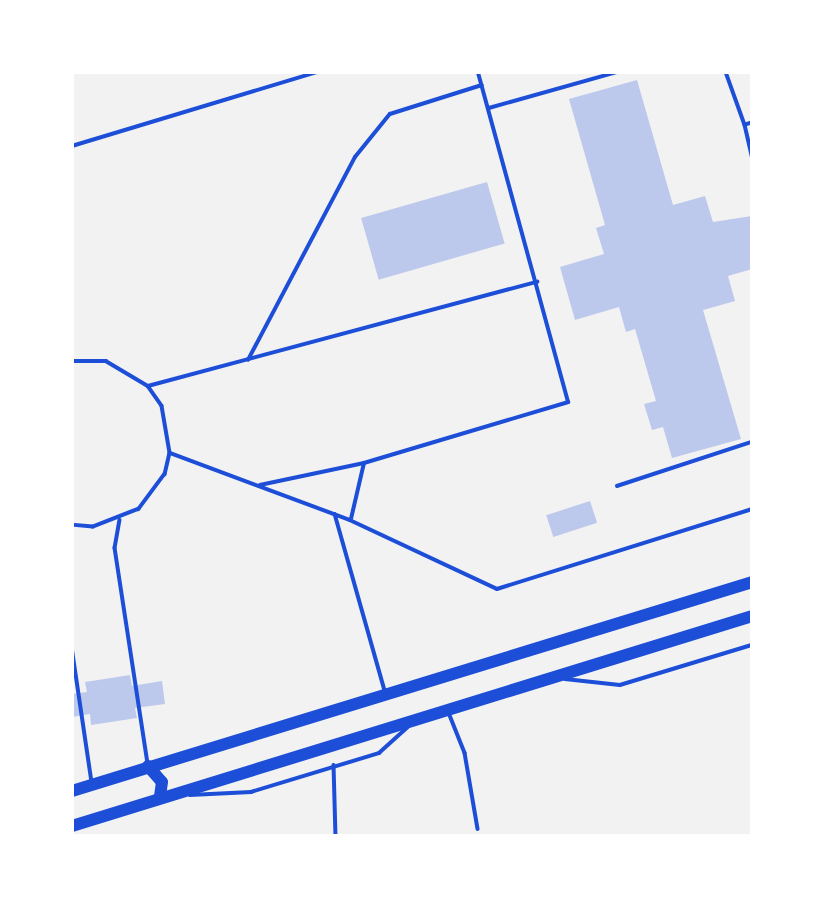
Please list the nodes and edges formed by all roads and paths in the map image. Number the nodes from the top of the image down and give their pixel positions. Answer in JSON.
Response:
{"nodes":[{"id":1,"x":317,"y":72,"type":"edge"},
{"id":2,"x":478,"y":72,"type":"edge"},
{"id":3,"x":617,"y":72,"type":"edge"},
{"id":4,"x":726,"y":72,"type":"edge"},
{"id":5,"x":482,"y":85,"type":"junction"},
{"id":6,"x":489,"y":108,"type":"junction"},
{"id":7,"x":752,"y":123,"type":"edge"},
{"id":8,"x":745,"y":125,"type":"junction"},
{"id":9,"x":72,"y":146,"type":"edge"},
{"id":10,"x":752,"y":156,"type":"edge"},
{"id":11,"x":537,"y":282,"type":"junction"},
{"id":12,"x":248,"y":360,"type":"junction"},
{"id":13,"x":72,"y":361,"type":"edge"},
{"id":14,"x":148,"y":386,"type":"junction"},
{"id":15,"x":752,"y":442,"type":"edge"},
{"id":16,"x":170,"y":453,"type":"junction"},
{"id":17,"x":364,"y":463,"type":"junction"},
{"id":18,"x":260,"y":485,"type":"junction"},
{"id":19,"x":617,"y":486,"type":"dead end"},
{"id":20,"x":752,"y":509,"type":"edge"},
{"id":21,"x":335,"y":514,"type":"junction"},
{"id":22,"x":120,"y":520,"type":"junction"},
{"id":23,"x":350,"y":520,"type":"junction"},
{"id":24,"x":72,"y":525,"type":"edge"},
{"id":25,"x":752,"y":582,"type":"edge"},
{"id":26,"x":752,"y":616,"type":"edge"},
{"id":27,"x":752,"y":645,"type":"edge"},
{"id":28,"x":72,"y":647,"type":"edge"},
{"id":29,"x":553,"y":677,"type":"junction"},
{"id":30,"x":387,"y":697,"type":"junction"},
{"id":31,"x":448,"y":709,"type":"junction"},
{"id":32,"x":420,"y":718,"type":"junction"},
{"id":33,"x":334,"y":765,"type":"junction"},
{"id":34,"x":148,"y":766,"type":"junction"},
{"id":35,"x":92,"y":784,"type":"junction"},
{"id":36,"x":72,"y":791,"type":"edge"},
{"id":37,"x":160,"y":796,"type":"junction"},
{"id":38,"x":72,"y":826,"type":"edge"},
{"id":39,"x":478,"y":829,"type":"dead end"},
{"id":40,"x":336,"y":836,"type":"edge"}],
"edges":[{"from":1,"to":9,"type":"lane"},
{"from":2,"to":5,"type":"lane"},
{"from":3,"to":6,"type":"lane"},
{"from":4,"to":8,"type":"lane"},
{"from":5,"to":6,"type":"lane"},
{"from":5,"to":12,"type":"lane"},
{"from":6,"to":11,"type":"lane"},
{"from":7,"to":8,"type":"lane"},
{"from":8,"to":10,"type":"lane"},
{"from":11,"to":12,"type":"lane"},
{"from":11,"to":17,"type":"lane"},
{"from":12,"to":14,"type":"lane"},
{"from":13,"to":14,"type":"lane"},
{"from":14,"to":16,"type":"lane"},
{"from":15,"to":19,"type":"lane"},
{"from":16,"to":18,"type":"lane"},
{"from":16,"to":22,"type":"lane"},
{"from":17,"to":18,"type":"lane"},
{"from":17,"to":23,"type":"lane"},
{"from":18,"to":21,"type":"lane"},
{"from":20,"to":23,"type":"lane"},
{"from":21,"to":23,"type":"lane"},
{"from":21,"to":30,"type":"lane"},
{"from":22,"to":24,"type":"lane"},
{"from":22,"to":34,"type":"lane"},
{"from":25,"to":30,"type":"highway"},
{"from":26,"to":29,"type":"highway"},
{"from":27,"to":29,"type":"lane"},
{"from":28,"to":35,"type":"lane"},
{"from":29,"to":31,"type":"highway"},
{"from":30,"to":34,"type":"highway"},
{"from":31,"to":32,"type":"highway"},
{"from":31,"to":39,"type":"lane"},
{"from":32,"to":33,"type":"lane"},
{"from":32,"to":37,"type":"highway"},
{"from":33,"to":37,"type":"lane"},
{"from":33,"to":40,"type":"lane"},
{"from":34,"to":35,"type":"highway"},
{"from":34,"to":37,"type":"highway"},
{"from":35,"to":36,"type":"highway"},
{"from":37,"to":38,"type":"highway"}]}
